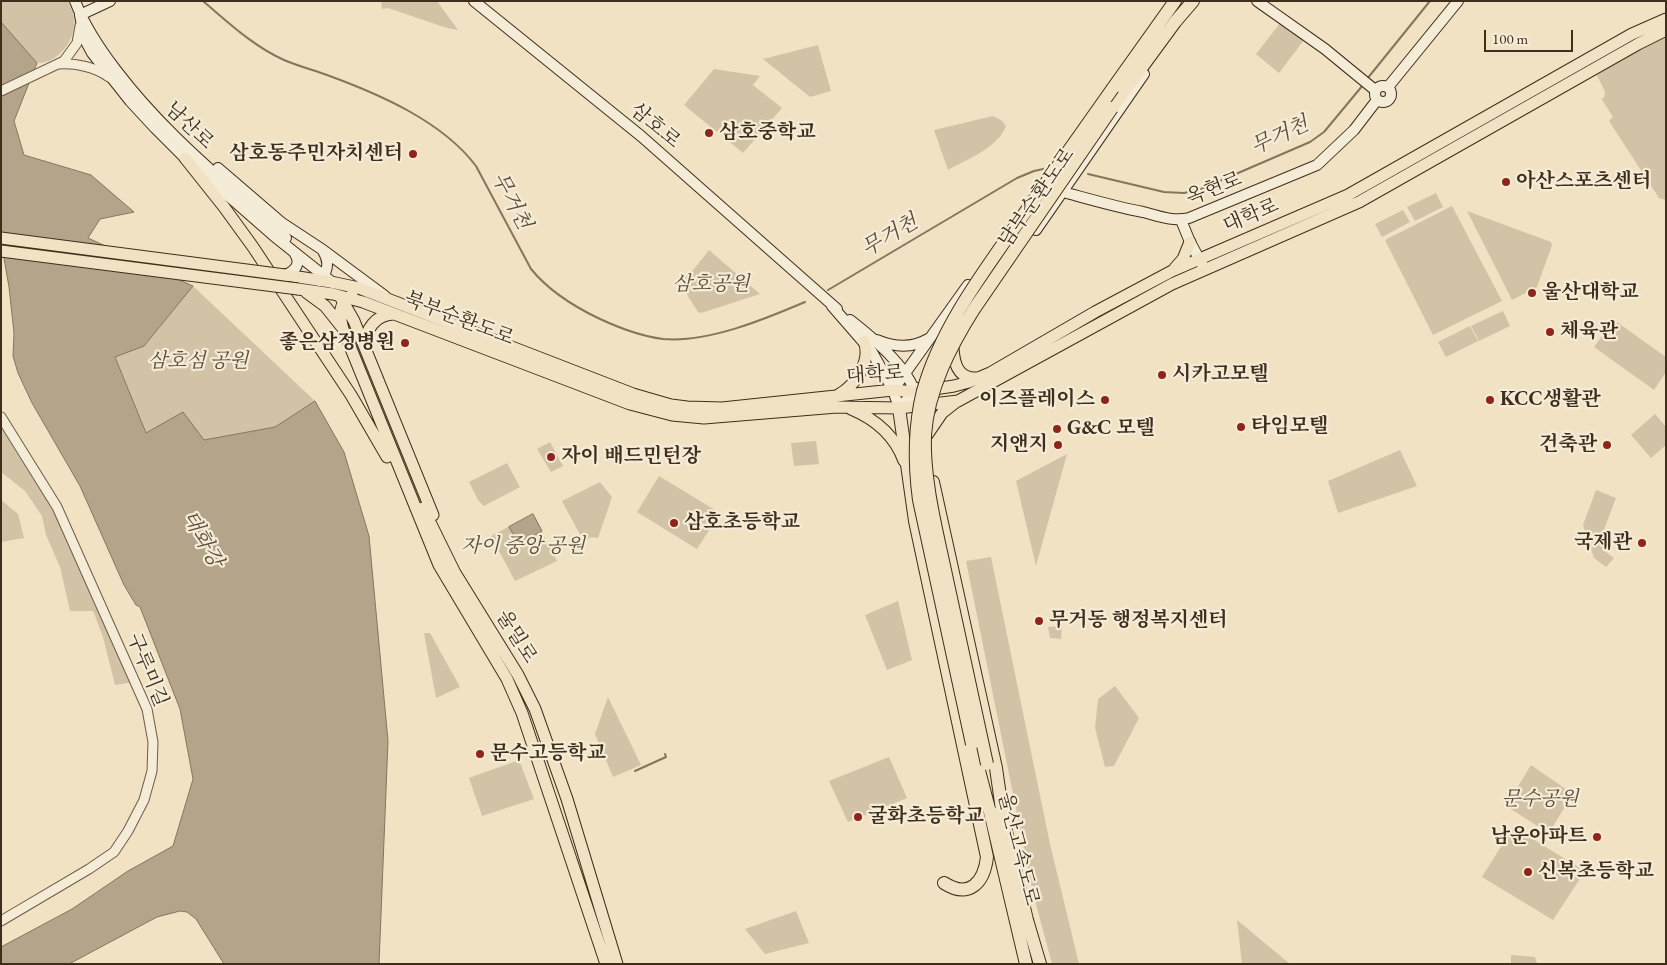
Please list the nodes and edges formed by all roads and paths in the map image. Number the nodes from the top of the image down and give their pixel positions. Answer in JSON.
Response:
{"nodes":[{"id":1,"x":75,"y":1,"type":"edge"},
{"id":2,"x":110,"y":1,"type":"edge"},
{"id":3,"x":474,"y":1,"type":"edge"},
{"id":4,"x":1171,"y":1,"type":"edge"},
{"id":5,"x":1175,"y":1,"type":"edge"},
{"id":6,"x":1194,"y":1,"type":"edge"},
{"id":7,"x":1257,"y":1,"type":"edge"},
{"id":8,"x":1458,"y":1,"type":"edge"},
{"id":9,"x":80,"y":15,"type":"junction"},
{"id":10,"x":1666,"y":19,"type":"edge"},
{"id":11,"x":1666,"y":30,"type":"edge"},
{"id":12,"x":85,"y":40,"type":"junction"},
{"id":13,"x":99,"y":48,"type":"junction"},
{"id":14,"x":74,"y":49,"type":"junction"},
{"id":15,"x":1604,"y":57,"type":"junction"},
{"id":16,"x":56,"y":66,"type":"junction"},
{"id":17,"x":114,"y":81,"type":"junction"},
{"id":18,"x":1388,"y":87,"type":"junction"},
{"id":19,"x":1,"y":91,"type":"edge"},
{"id":20,"x":1374,"y":92,"type":"junction"},
{"id":21,"x":141,"y":102,"type":"junction"},
{"id":22,"x":1522,"y":104,"type":"junction"},
{"id":23,"x":185,"y":158,"type":"junction"},
{"id":24,"x":1062,"y":192,"type":"junction"},
{"id":25,"x":1181,"y":220,"type":"junction"},
{"id":26,"x":1,"y":238,"type":"edge"},
{"id":27,"x":1190,"y":242,"type":"junction"},
{"id":28,"x":294,"y":249,"type":"junction"},
{"id":29,"x":323,"y":250,"type":"junction"},
{"id":30,"x":1,"y":251,"type":"edge"},
{"id":31,"x":1216,"y":252,"type":"junction"},
{"id":32,"x":1202,"y":264,"type":"junction"},
{"id":33,"x":1172,"y":271,"type":"junction"},
{"id":34,"x":285,"y":275,"type":"junction"},
{"id":35,"x":321,"y":280,"type":"junction"},
{"id":36,"x":298,"y":289,"type":"junction"},
{"id":37,"x":345,"y":297,"type":"junction"},
{"id":38,"x":366,"y":297,"type":"junction"},
{"id":39,"x":394,"y":308,"type":"junction"},
{"id":40,"x":343,"y":329,"type":"junction"},
{"id":41,"x":932,"y":336,"type":"junction"},
{"id":42,"x":869,"y":340,"type":"junction"},
{"id":43,"x":361,"y":345,"type":"junction"},
{"id":44,"x":953,"y":348,"type":"junction"},
{"id":45,"x":905,"y":374,"type":"junction"},
{"id":46,"x":979,"y":378,"type":"junction"},
{"id":47,"x":893,"y":390,"type":"junction"},
{"id":48,"x":915,"y":392,"type":"junction"},
{"id":49,"x":835,"y":397,"type":"junction"},
{"id":50,"x":958,"y":401,"type":"junction"},
{"id":51,"x":845,"y":406,"type":"junction"},
{"id":52,"x":917,"y":406,"type":"junction"},
{"id":53,"x":899,"y":408,"type":"junction"},
{"id":54,"x":1,"y":416,"type":"edge"},
{"id":55,"x":927,"y":435,"type":"junction"},
{"id":56,"x":908,"y":472,"type":"junction"},
{"id":57,"x":417,"y":514,"type":"junction"},
{"id":58,"x":962,"y":736,"type":"junction"},
{"id":59,"x":998,"y":818,"type":"junction"},
{"id":60,"x":944,"y":882,"type":"dead end"},
{"id":61,"x":1,"y":922,"type":"edge"},
{"id":62,"x":606,"y":964,"type":"edge"},
{"id":63,"x":617,"y":964,"type":"edge"},
{"id":64,"x":1026,"y":964,"type":"edge"},
{"id":65,"x":1040,"y":964,"type":"edge"}],
"edges":[{"from":1,"to":9,"type":"main road","name":"남산로"},
{"from":2,"to":9,"type":"main road"},
{"from":3,"to":42,"type":"main road","name":"삼호로"},
{"from":4,"to":41,"type":"main road","name":"남부순환도로"},
{"from":5,"to":59,"type":"highway","name":"울산고속도로","bridge":true},
{"from":6,"to":24,"type":"main road","name":"남부순환도로"},
{"from":6,"to":59,"type":"highway","name":"울산고속도로","bridge":true},
{"from":7,"to":20,"type":"main road"},
{"from":8,"to":18,"type":"main road"},
{"from":9,"to":12,"type":"main road","name":"남산로"},
{"from":9,"to":13,"type":"main road","name":"남산로"},
{"from":9,"to":14,"type":"street"},
{"from":10,"to":15,"type":"main road","name":"대학로"},
{"from":11,"to":15,"type":"main road","name":"대학로"},
{"from":12,"to":13,"type":"street"},
{"from":12,"to":14,"type":"street"},
{"from":12,"to":17,"type":"main road","name":"남산로"},
{"from":13,"to":21,"type":"main road","name":"남산로"},
{"from":14,"to":16,"type":"street"},
{"from":15,"to":22,"type":"main road","name":"대학로"},
{"from":16,"to":17,"type":"street"},
{"from":16,"to":19,"type":"street"},
{"from":17,"to":23,"type":"main road","name":"남산로"},
{"from":18,"to":20,"type":"main road"},
{"from":18,"to":20,"type":"main road"},
{"from":20,"to":25,"type":"main road","name":"옥현로"},
{"from":21,"to":28,"type":"main road","name":"남산로"},
{"from":21,"to":29,"type":"main road"},
{"from":22,"to":31,"type":"main road","name":"대학로"},
{"from":22,"to":32,"type":"main road","name":"대학로"},
{"from":23,"to":28,"type":"main road","name":"남산로"},
{"from":23,"to":57,"type":"main road"},
{"from":24,"to":25,"type":"main road","name":"옥현로"},
{"from":24,"to":44,"type":"main road","name":"남부순환도로"},
{"from":25,"to":27,"type":"main road"},
{"from":26,"to":34,"type":"main road","name":"북부순환도로","bridge":true},
{"from":27,"to":31,"type":"main road"},
{"from":27,"to":32,"type":"main road"},
{"from":27,"to":33,"type":"main road"},
{"from":28,"to":34,"type":"main road"},
{"from":28,"to":35,"type":"main road"},
{"from":29,"to":35,"type":"main road"},
{"from":29,"to":39,"type":"main road"},
{"from":30,"to":36,"type":"main road","name":"북부순환도로","bridge":true},
{"from":31,"to":32,"type":"main road","name":"대학로"},
{"from":32,"to":33,"type":"main road","name":"대학로"},
{"from":32,"to":50,"type":"main road","name":"대학로"},
{"from":33,"to":46,"type":"main road","name":"대학로"},
{"from":34,"to":35,"type":"main road","name":"북부순환도로"},
{"from":35,"to":36,"type":"main road"},
{"from":35,"to":37,"type":"main road"},
{"from":35,"to":38,"type":"main road","name":"북부순환도로"},
{"from":36,"to":37,"type":"main road","name":"북부순환도로"},
{"from":36,"to":40,"type":"main road"},
{"from":37,"to":38,"type":"main road","name":"북부순환도로"},
{"from":37,"to":40,"type":"main road"},
{"from":37,"to":43,"type":"main road","name":"울밀로"},
{"from":38,"to":39,"type":"main road","name":"북부순환도로"},
{"from":39,"to":43,"type":"main road"},
{"from":39,"to":49,"type":"main road","name":"북부순환도로"},
{"from":39,"to":51,"type":"main road","name":"북부순환도로"},
{"from":40,"to":57,"type":"main road"},
{"from":41,"to":42,"type":"main road"},
{"from":41,"to":45,"type":"main road","name":"남부순환도로"},
{"from":42,"to":45,"type":"main road"},
{"from":42,"to":47,"type":"main road"},
{"from":42,"to":49,"type":"main road"},
{"from":43,"to":63,"type":"main road","name":"울밀로"},
{"from":44,"to":46,"type":"main road"},
{"from":44,"to":48,"type":"main road","name":"남부순환도로"},
{"from":45,"to":47,"type":"main road","name":"남부순환도로"},
{"from":45,"to":48,"type":"main road"},
{"from":46,"to":48,"type":"main road","name":"대학로"},
{"from":47,"to":48,"type":"main road","name":"대학로"},
{"from":47,"to":49,"type":"main road","name":"대학로"},
{"from":47,"to":53,"type":"main road"},
{"from":48,"to":52,"type":"main road"},
{"from":48,"to":53,"type":"main road","name":"남부순환도로"},
{"from":50,"to":52,"type":"main road","name":"대학로"},
{"from":50,"to":55,"type":"main road"},
{"from":51,"to":53,"type":"main road","name":"북부순환도로"},
{"from":51,"to":56,"type":"main road"},
{"from":52,"to":53,"type":"main road","name":"대학로"},
{"from":52,"to":55,"type":"highway"},
{"from":53,"to":56,"type":"highway"},
{"from":54,"to":61,"type":"street","name":"구루미길"},
{"from":55,"to":59,"type":"highway"},
{"from":56,"to":58,"type":"highway"},
{"from":57,"to":62,"type":"main road","name":"울밀로"},
{"from":58,"to":59,"type":"highway"},
{"from":58,"to":60,"type":"highway"},
{"from":59,"to":64,"type":"highway","name":"울산고속도로"},
{"from":59,"to":65,"type":"highway","name":"울산고속도로"}]}
